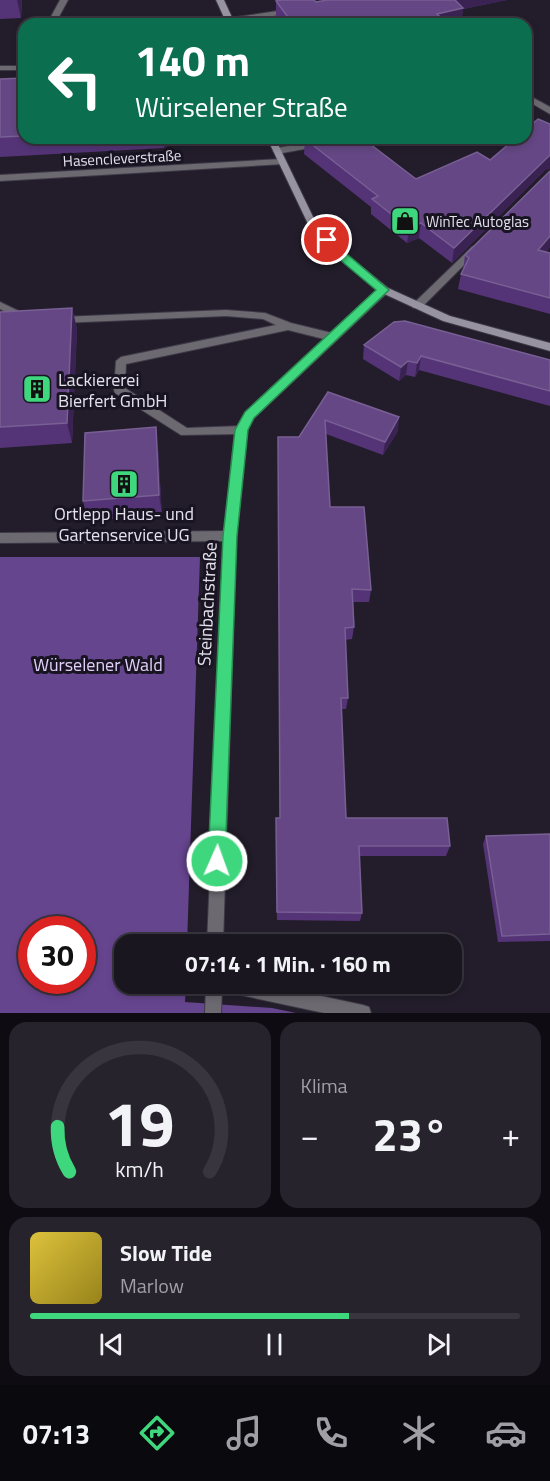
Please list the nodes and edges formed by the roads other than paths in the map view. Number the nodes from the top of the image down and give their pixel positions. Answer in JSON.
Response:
{"nodes":[{"id":1,"x":64,"y":0,"type":"edge"},
{"id":2,"x":220,"y":0,"type":"edge"},
{"id":3,"x":301,"y":9,"type":"edge"},
{"id":4,"x":54,"y":18,"type":"edge"},
{"id":5,"x":229,"y":18,"type":"edge"},
{"id":6,"x":253,"y":18,"type":"edge"},
{"id":7,"x":0,"y":68,"type":"edge"},
{"id":8,"x":18,"y":68,"type":"edge"},
{"id":9,"x":532,"y":100,"type":"edge"},
{"id":10,"x":550,"y":111,"type":"edge"},
{"id":11,"x":274,"y":144,"type":"edge"},
{"id":12,"x":315,"y":144,"type":"edge"},
{"id":13,"x":277,"y":151,"type":"junction"},
{"id":14,"x":282,"y":162,"type":"junction"},
{"id":15,"x":0,"y":178,"type":"edge"},
{"id":16,"x":483,"y":240,"type":"edge"},
{"id":17,"x":384,"y":290,"type":"junction"},
{"id":18,"x":0,"y":305,"type":"edge"},
{"id":19,"x":417,"y":306,"type":"junction"},
{"id":20,"x":288,"y":326,"type":"junction"},
{"id":21,"x":332,"y":337,"type":"junction"},
{"id":22,"x":550,"y":347,"type":"edge"},
{"id":23,"x":241,"y":430,"type":"junction"},
{"id":24,"x":230,"y":536,"type":"junction"},
{"id":25,"x":0,"y":538,"type":"edge"},
{"id":26,"x":214,"y":934,"type":"edge"},
{"id":27,"x":214,"y":994,"type":"edge"},
{"id":28,"x":273,"y":994,"type":"edge"},
{"id":29,"x":213,"y":1013,"type":"edge"},
{"id":30,"x":363,"y":1013,"type":"edge"}],
"edges":[{"from":1,"to":4,"type":"street"},
{"from":2,"to":5,"type":"main road"},
{"from":3,"to":6,"type":"street"},
{"from":7,"to":8,"type":"street"},
{"from":9,"to":10,"type":"street"},
{"from":11,"to":13,"type":"main road"},
{"from":12,"to":13,"type":"street"},
{"from":13,"to":14,"type":"main road"},
{"from":14,"to":15,"type":"street","name":"Hasencleverstraße"},
{"from":14,"to":17,"type":"main road"},
{"from":16,"to":19,"type":"street"},
{"from":17,"to":19,"type":"main road"},
{"from":17,"to":21,"type":"street"},
{"from":18,"to":20,"type":"street"},
{"from":19,"to":22,"type":"main road"},
{"from":20,"to":21,"type":"street"},
{"from":20,"to":23,"type":"street"},
{"from":21,"to":23,"type":"street"},
{"from":23,"to":24,"type":"street","name":"Steinbachstraße"},
{"from":24,"to":25,"type":"street"},
{"from":24,"to":26,"type":"street","name":"Steinbachstraße"},
{"from":27,"to":29,"type":"street"},
{"from":28,"to":30,"type":"street"}]}
